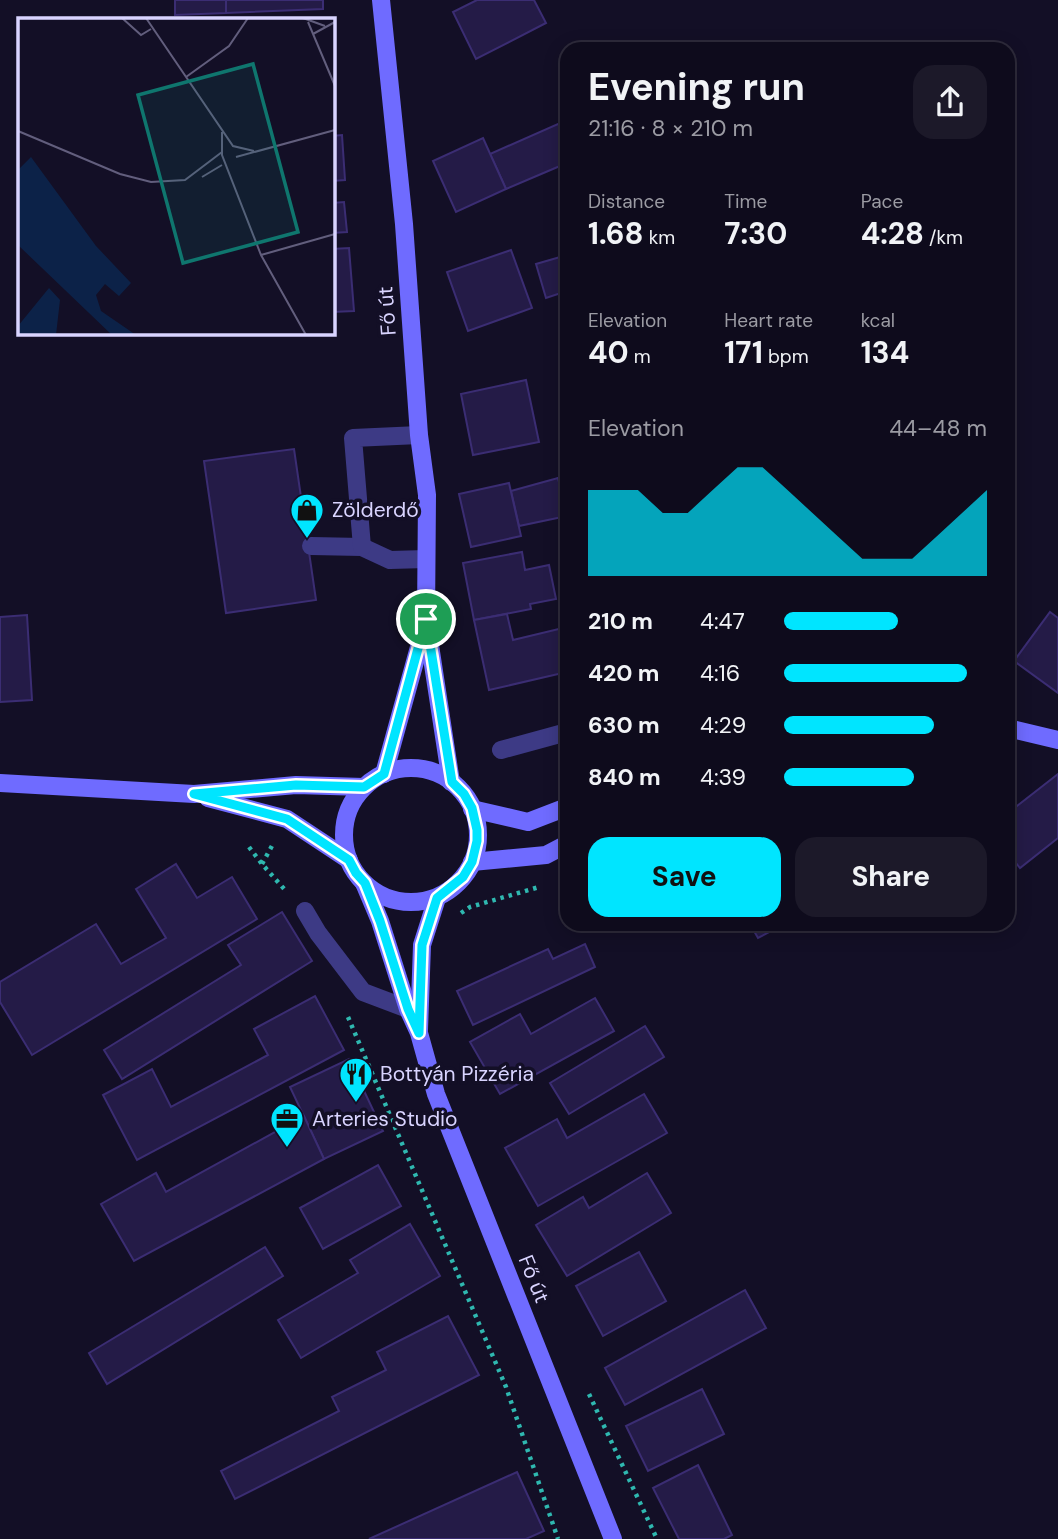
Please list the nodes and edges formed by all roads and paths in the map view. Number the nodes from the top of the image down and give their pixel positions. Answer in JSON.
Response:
{"nodes":[{"id":1,"x":381,"y":0,"type":"edge"},
{"id":2,"x":419,"y":435,"type":"junction"},
{"id":3,"x":311,"y":546,"type":"dead end"},
{"id":4,"x":362,"y":547,"type":"junction"},
{"id":5,"x":426,"y":559,"type":"junction"},
{"id":6,"x":426,"y":619,"type":"junction"},
{"id":7,"x":1015,"y":730,"type":"edge"},
{"id":8,"x":560,"y":734,"type":"edge"},
{"id":9,"x":1058,"y":740,"type":"edge"},
{"id":10,"x":501,"y":750,"type":"dead end"},
{"id":11,"x":384,"y":774,"type":"junction"},
{"id":12,"x":452,"y":782,"type":"junction"},
{"id":13,"x":0,"y":783,"type":"edge"},
{"id":14,"x":364,"y":787,"type":"junction"},
{"id":15,"x":194,"y":794,"type":"junction"},
{"id":16,"x":472,"y":808,"type":"junction"},
{"id":17,"x":560,"y":810,"type":"edge"},
{"id":18,"x":249,"y":847,"type":"dead end"},
{"id":19,"x":560,"y":848,"type":"edge"},
{"id":20,"x":349,"y":860,"type":"junction"},
{"id":21,"x":472,"y":862,"type":"junction"},
{"id":22,"x":365,"y":883,"type":"junction"},
{"id":23,"x":524,"y":891,"type":"dead end"},
{"id":24,"x":437,"y":898,"type":"junction"},
{"id":25,"x":304,"y":911,"type":"joint"},
{"id":26,"x":457,"y":916,"type":"dead end"},
{"id":27,"x":408,"y":1009,"type":"junction"},
{"id":28,"x":346,"y":1011,"type":"dead end"},
{"id":29,"x":419,"y":1033,"type":"junction"},
{"id":30,"x":584,"y":1384,"type":"dead end"},
{"id":31,"x":558,"y":1539,"type":"edge"},
{"id":32,"x":613,"y":1539,"type":"edge"},
{"id":33,"x":657,"y":1539,"type":"edge"}],
"edges":[{"from":1,"to":2,"type":"main road","name":"Fő út"},
{"from":2,"to":4,"type":"lane"},
{"from":2,"to":5,"type":"main road","name":"Fő út"},
{"from":3,"to":4,"type":"lane"},
{"from":4,"to":5,"type":"lane"},
{"from":5,"to":6,"type":"main road","name":"Fő út"},
{"from":6,"to":11,"type":"main road","name":"Fő út"},
{"from":6,"to":12,"type":"main road","name":"Fő út"},
{"from":7,"to":9,"type":"main road"},
{"from":8,"to":10,"type":"lane"},
{"from":11,"to":12,"type":"main road","name":"Fő út"},
{"from":11,"to":14,"type":"main road","name":"Fő út"},
{"from":12,"to":16,"type":"main road","name":"Fő út"},
{"from":13,"to":15,"type":"main road"},
{"from":14,"to":15,"type":"main road"},
{"from":14,"to":20,"type":"main road","name":"Fő út"},
{"from":15,"to":20,"type":"main road"},
{"from":16,"to":17,"type":"main road"},
{"from":16,"to":21,"type":"main road","name":"Fő út"},
{"from":18,"to":25,"type":"path"},
{"from":19,"to":21,"type":"main road"},
{"from":20,"to":22,"type":"main road","name":"Fő út"},
{"from":21,"to":24,"type":"main road"},
{"from":22,"to":24,"type":"main road","name":"Fő út"},
{"from":22,"to":27,"type":"main road","name":"Fő út"},
{"from":23,"to":26,"type":"path"},
{"from":24,"to":29,"type":"main road","name":"Fő út"},
{"from":25,"to":27,"type":"lane"},
{"from":27,"to":29,"type":"main road","name":"Fő út"},
{"from":28,"to":31,"type":"path"},
{"from":29,"to":32,"type":"main road","name":"Fő út"},
{"from":30,"to":33,"type":"path"}]}
